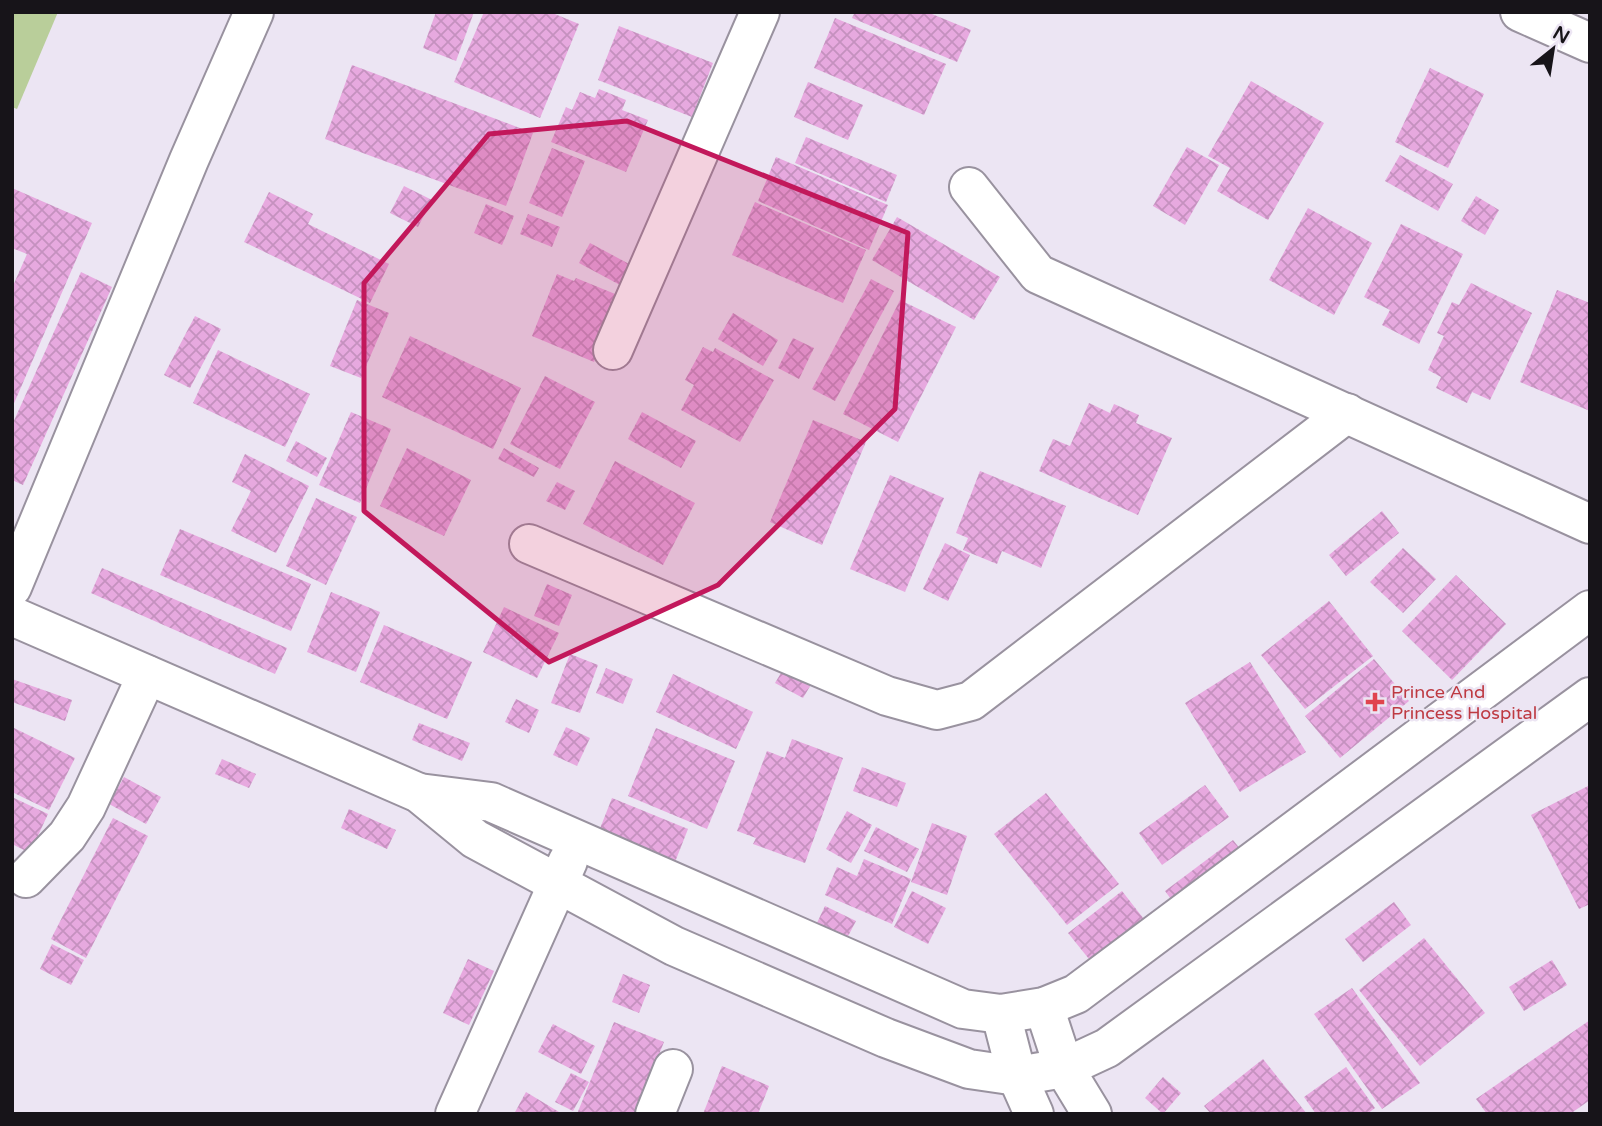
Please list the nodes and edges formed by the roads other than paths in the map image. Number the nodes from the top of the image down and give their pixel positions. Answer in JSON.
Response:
{"nodes":[{"id":1,"x":254,"y":12,"type":"edge"},
{"id":2,"x":760,"y":12,"type":"edge"},
{"id":3,"x":1520,"y":12,"type":"edge"},
{"id":4,"x":1590,"y":43,"type":"edge"},
{"id":5,"x":969,"y":187,"type":"dead end"},
{"id":6,"x":613,"y":350,"type":"dead end"},
{"id":7,"x":1347,"y":413,"type":"junction"},
{"id":8,"x":1590,"y":524,"type":"edge"},
{"id":9,"x":529,"y":544,"type":"dead end"},
{"id":10,"x":12,"y":587,"type":"edge"},
{"id":11,"x":1590,"y":610,"type":"edge"},
{"id":12,"x":12,"y":615,"type":"edge"},
{"id":13,"x":147,"y":675,"type":"junction"},
{"id":14,"x":1590,"y":697,"type":"edge"},
{"id":15,"x":419,"y":793,"type":"junction"},
{"id":16,"x":578,"y":841,"type":"junction"},
{"id":17,"x":26,"y":878,"type":"dead end"},
{"id":18,"x":557,"y":883,"type":"junction"},
{"id":19,"x":1044,"y":1007,"type":"junction"},
{"id":20,"x":1001,"y":1014,"type":"junction"},
{"id":21,"x":1064,"y":1068,"type":"junction"},
{"id":22,"x":673,"y":1069,"type":"dead end"},
{"id":23,"x":1017,"y":1076,"type":"junction"},
{"id":24,"x":454,"y":1114,"type":"edge"},
{"id":25,"x":654,"y":1114,"type":"edge"},
{"id":26,"x":1034,"y":1114,"type":"edge"},
{"id":27,"x":1092,"y":1114,"type":"edge"}],
"edges":[{"from":1,"to":10,"type":"street"},
{"from":2,"to":6,"type":"street"},
{"from":3,"to":4,"type":"street"},
{"from":5,"to":7,"type":"street"},
{"from":7,"to":8,"type":"street"},
{"from":7,"to":9,"type":"street"},
{"from":11,"to":19,"type":"street"},
{"from":12,"to":13,"type":"street"},
{"from":13,"to":15,"type":"street"},
{"from":13,"to":17,"type":"street"},
{"from":14,"to":21,"type":"street"},
{"from":15,"to":16,"type":"street"},
{"from":15,"to":18,"type":"street"},
{"from":16,"to":18,"type":"street"},
{"from":16,"to":20,"type":"street"},
{"from":18,"to":23,"type":"street"},
{"from":18,"to":24,"type":"street"},
{"from":19,"to":20,"type":"street"},
{"from":19,"to":21,"type":"street"},
{"from":20,"to":23,"type":"street"},
{"from":21,"to":23,"type":"street"},
{"from":21,"to":27,"type":"street"},
{"from":22,"to":25,"type":"street"},
{"from":23,"to":26,"type":"street"}]}
